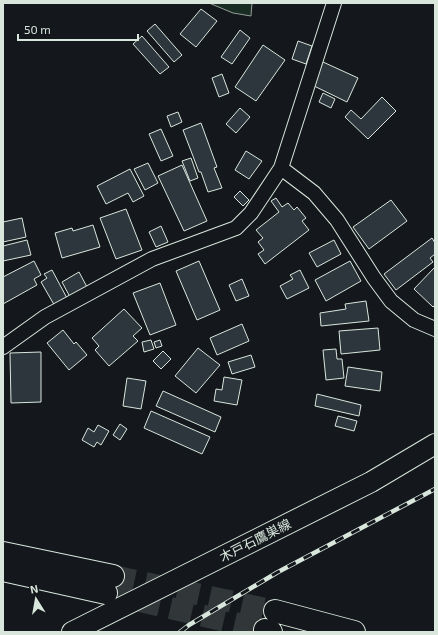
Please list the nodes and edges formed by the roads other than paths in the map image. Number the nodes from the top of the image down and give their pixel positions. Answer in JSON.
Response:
{"nodes":[{"id":1,"x":334,"y":3,"type":"edge"},
{"id":2,"x":281,"y":168,"type":"junction"},
{"id":3,"x":435,"y":329,"type":"edge"},
{"id":4,"x":3,"y":347,"type":"edge"},
{"id":5,"x":435,"y":444,"type":"edge"},
{"id":6,"x":3,"y":553,"type":"edge"},
{"id":7,"x":3,"y":570,"type":"edge"},
{"id":8,"x":275,"y":611,"type":"tunnel mouth"},
{"id":9,"x":72,"y":632,"type":"edge"},
{"id":10,"x":354,"y":632,"type":"edge"}],
"edges":[{"from":1,"to":2,"type":"street"},
{"from":2,"to":3,"type":"street"},
{"from":2,"to":4,"type":"street"},
{"from":5,"to":9,"type":"main road","name":"木戸石鷹巣線"},
{"from":6,"to":7,"type":"highway"},
{"from":8,"to":10,"type":"highway"}]}
